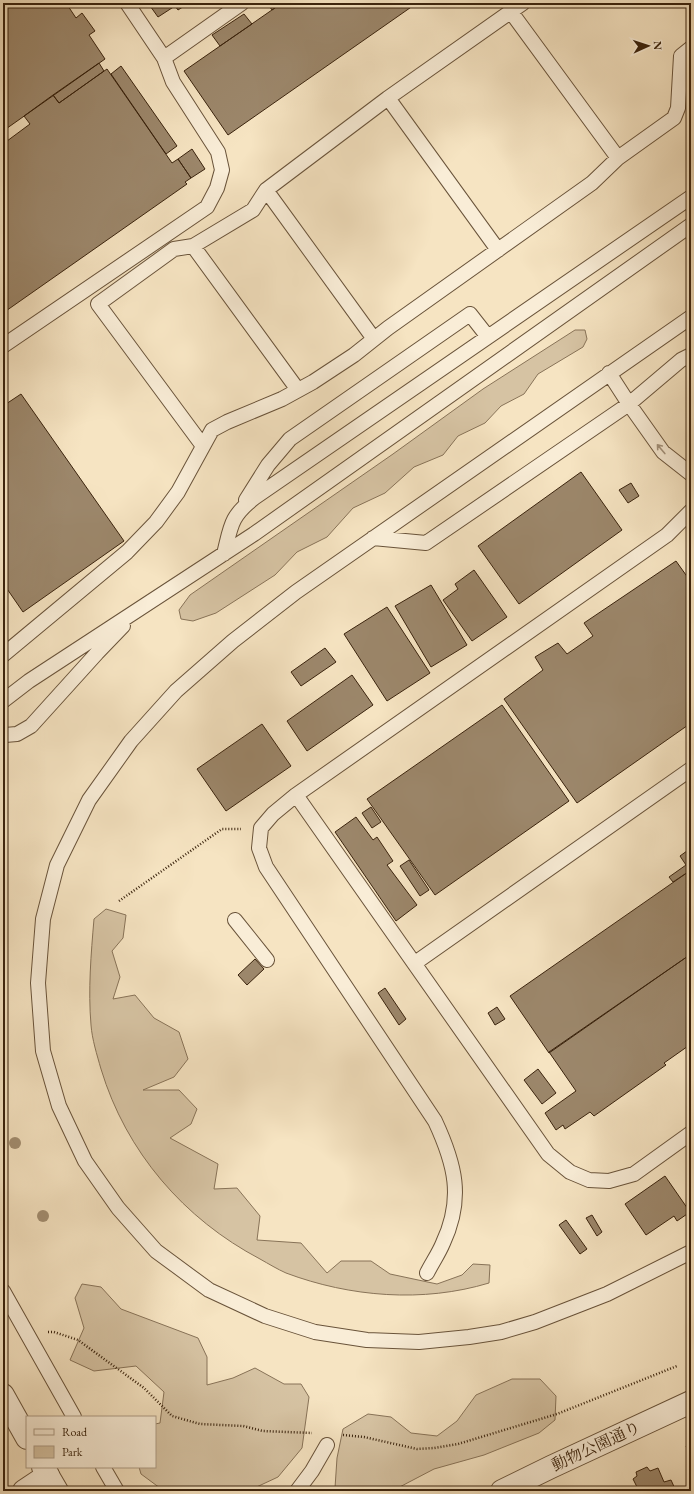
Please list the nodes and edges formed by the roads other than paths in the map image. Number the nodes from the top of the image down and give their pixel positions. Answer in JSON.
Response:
{"nodes":[{"id":1,"x":127,"y":3,"type":"edge"},
{"id":2,"x":242,"y":3,"type":"edge"},
{"id":3,"x":523,"y":3,"type":"edge"},
{"id":4,"x":511,"y":12,"type":"junction"},
{"id":5,"x":691,"y":48,"type":"edge"},
{"id":6,"x":164,"y":58,"type":"junction"},
{"id":7,"x":388,"y":98,"type":"junction"},
{"id":8,"x":618,"y":158,"type":"junction"},
{"id":9,"x":266,"y":190,"type":"junction"},
{"id":10,"x":691,"y":197,"type":"edge"},
{"id":11,"x":691,"y":226,"type":"edge"},
{"id":12,"x":193,"y":246,"type":"junction"},
{"id":13,"x":498,"y":250,"type":"junction"},
{"id":14,"x":691,"y":317,"type":"edge"},
{"id":15,"x":488,"y":337,"type":"junction"},
{"id":16,"x":374,"y":339,"type":"junction"},
{"id":17,"x":3,"y":346,"type":"edge"},
{"id":18,"x":691,"y":355,"type":"edge"},
{"id":19,"x":609,"y":374,"type":"junction"},
{"id":20,"x":298,"y":390,"type":"junction"},
{"id":21,"x":628,"y":404,"type":"junction"},
{"id":22,"x":203,"y":446,"type":"junction"},
{"id":23,"x":691,"y":474,"type":"edge"},
{"id":24,"x":242,"y":508,"type":"junction"},
{"id":25,"x":691,"y":511,"type":"edge"},
{"id":26,"x":372,"y":538,"type":"junction"},
{"id":27,"x":224,"y":554,"type":"junction"},
{"id":28,"x":143,"y":606,"type":"junction"},
{"id":29,"x":3,"y":655,"type":"edge"},
{"id":30,"x":3,"y":701,"type":"edge"},
{"id":31,"x":3,"y":734,"type":"edge"},
{"id":32,"x":691,"y":769,"type":"edge"},
{"id":33,"x":296,"y":795,"type":"junction"},
{"id":34,"x":235,"y":920,"type":"dead end"},
{"id":35,"x":267,"y":960,"type":"dead end"},
{"id":36,"x":415,"y":963,"type":"junction"},
{"id":37,"x":691,"y":1133,"type":"edge"},
{"id":38,"x":691,"y":1252,"type":"edge"},
{"id":39,"x":427,"y":1273,"type":"dead end"},
{"id":40,"x":3,"y":1291,"type":"edge"},
{"id":41,"x":3,"y":1395,"type":"edge"},
{"id":42,"x":691,"y":1402,"type":"edge"},
{"id":43,"x":73,"y":1416,"type":"edge"},
{"id":44,"x":26,"y":1436,"type":"edge"},
{"id":45,"x":327,"y":1445,"type":"dead end"},
{"id":46,"x":104,"y":1468,"type":"edge"},
{"id":47,"x":49,"y":1478,"type":"edge"},
{"id":48,"x":24,"y":1491,"type":"edge"},
{"id":49,"x":117,"y":1491,"type":"edge"},
{"id":50,"x":297,"y":1491,"type":"edge"},
{"id":51,"x":502,"y":1491,"type":"edge"}],
"edges":[{"from":1,"to":6,"type":"lane"},
{"from":2,"to":6,"type":"lane"},
{"from":3,"to":4,"type":"lane"},
{"from":4,"to":7,"type":"lane"},
{"from":4,"to":8,"type":"lane"},
{"from":5,"to":8,"type":"lane"},
{"from":6,"to":17,"type":"lane"},
{"from":7,"to":9,"type":"lane"},
{"from":7,"to":13,"type":"lane"},
{"from":8,"to":13,"type":"lane"},
{"from":9,"to":12,"type":"lane"},
{"from":9,"to":16,"type":"lane"},
{"from":10,"to":15,"type":"lane"},
{"from":11,"to":27,"type":"lane"},
{"from":12,"to":20,"type":"lane"},
{"from":12,"to":22,"type":"lane"},
{"from":13,"to":16,"type":"lane"},
{"from":14,"to":19,"type":"lane"},
{"from":15,"to":24,"type":"lane"},
{"from":15,"to":24,"type":"lane"},
{"from":16,"to":20,"type":"lane"},
{"from":18,"to":21,"type":"lane"},
{"from":19,"to":21,"type":"lane"},
{"from":19,"to":26,"type":"lane"},
{"from":20,"to":22,"type":"lane"},
{"from":23,"to":21,"type":"lane","one_way":true},
{"from":21,"to":26,"type":"lane"},
{"from":22,"to":29,"type":"lane"},
{"from":24,"to":27,"type":"lane"},
{"from":25,"to":33,"type":"lane"},
{"from":26,"to":38,"type":"lane"},
{"from":27,"to":28,"type":"lane"},
{"from":28,"to":30,"type":"lane"},
{"from":28,"to":31,"type":"lane"},
{"from":32,"to":36,"type":"lane"},
{"from":33,"to":36,"type":"lane"},
{"from":33,"to":39,"type":"lane"},
{"from":34,"to":35,"type":"lane"},
{"from":36,"to":37,"type":"lane"},
{"from":40,"to":43,"type":"lane"},
{"from":41,"to":44,"type":"street"},
{"from":42,"to":51,"type":"street","name":"動物公園通り"},
{"from":45,"to":50,"type":"lane"},
{"from":46,"to":49,"type":"lane"},
{"from":47,"to":48,"type":"street"}]}
